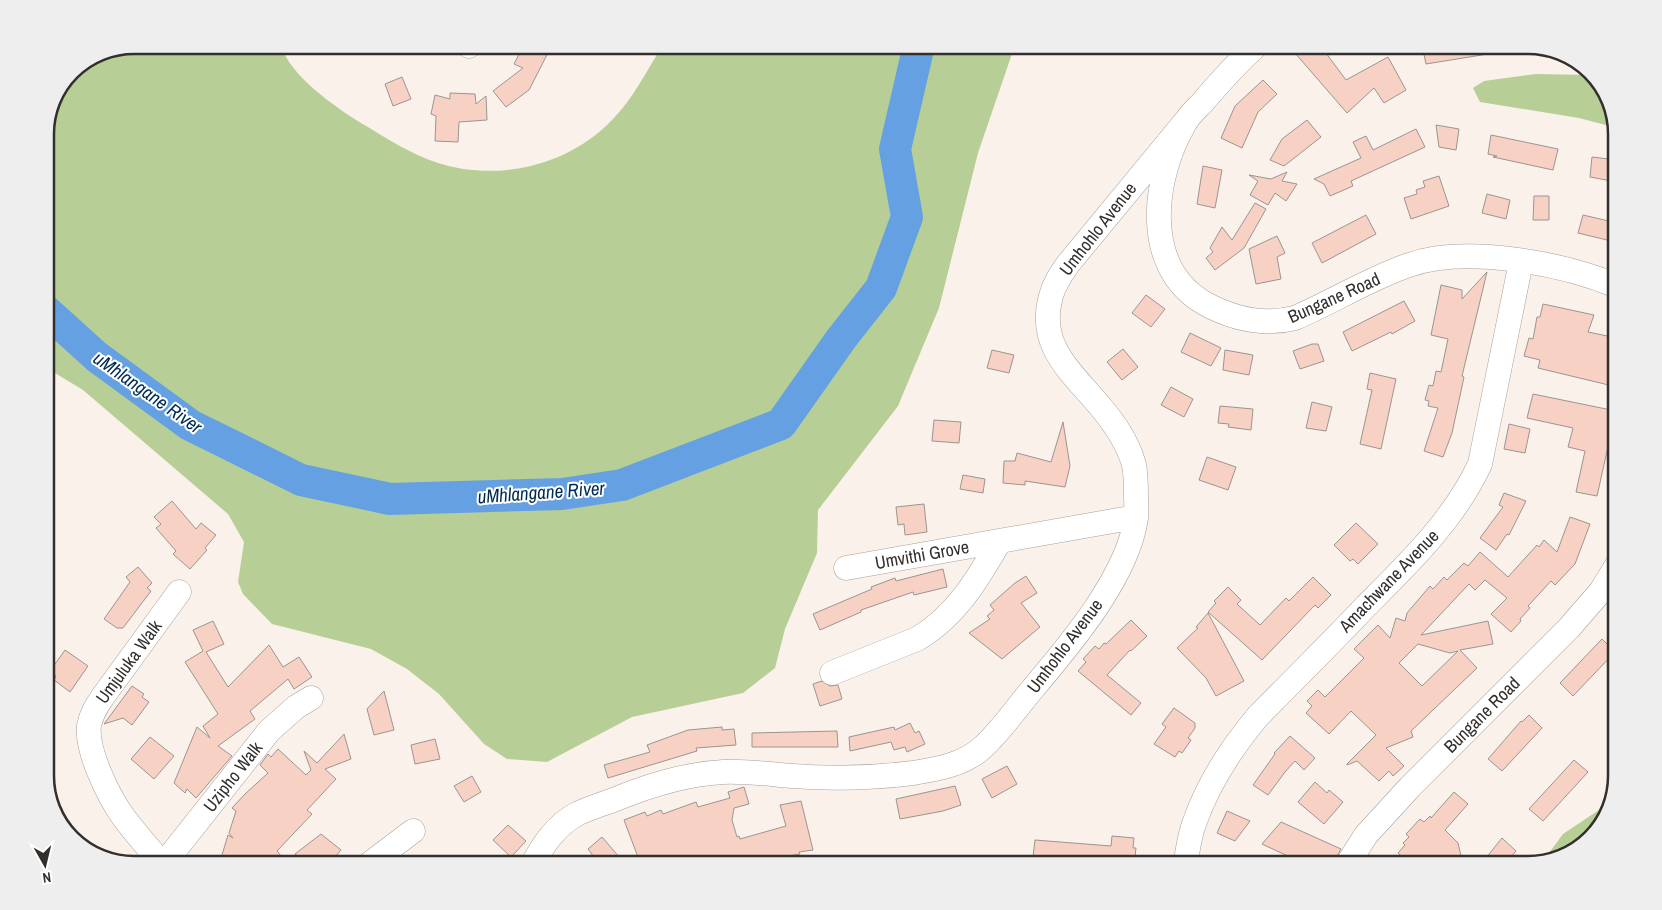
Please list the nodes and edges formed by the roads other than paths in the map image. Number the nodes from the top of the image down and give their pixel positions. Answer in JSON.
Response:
{"nodes":[{"id":1,"x":1248,"y":54,"type":"edge"},
{"id":2,"x":1186,"y":122,"type":"junction"},
{"id":3,"x":1521,"y":262,"type":"junction"},
{"id":4,"x":1608,"y":283,"type":"edge"},
{"id":5,"x":1136,"y":517,"type":"junction"},
{"id":6,"x":999,"y":542,"type":"junction"},
{"id":7,"x":846,"y":568,"type":"dead end"},
{"id":8,"x":1608,"y":581,"type":"edge"},
{"id":9,"x":179,"y":592,"type":"dead end"},
{"id":10,"x":832,"y":673,"type":"dead end"},
{"id":11,"x":311,"y":698,"type":"dead end"},
{"id":12,"x":413,"y":831,"type":"dead end"},
{"id":13,"x":156,"y":856,"type":"edge"},
{"id":14,"x":170,"y":856,"type":"edge"},
{"id":15,"x":380,"y":856,"type":"edge"},
{"id":16,"x":538,"y":856,"type":"edge"},
{"id":17,"x":1188,"y":856,"type":"edge"},
{"id":18,"x":1353,"y":856,"type":"edge"}],
"edges":[{"from":1,"to":2,"type":"street","name":"Bungane Road"},
{"from":2,"to":3,"type":"street","name":"Bungane Road"},
{"from":2,"to":5,"type":"street","name":"Umhohlo Avenue"},
{"from":3,"to":4,"type":"street","name":"Bungane Road"},
{"from":3,"to":17,"type":"street","name":"Amachwane Avenue"},
{"from":5,"to":6,"type":"street","name":"Umvithi Grove"},
{"from":5,"to":16,"type":"street","name":"Umhohlo Avenue"},
{"from":6,"to":7,"type":"street","name":"Umvithi Grove"},
{"from":6,"to":10,"type":"street","name":"Umvithi Grove"},
{"from":8,"to":18,"type":"street","name":"Bungane Road"},
{"from":9,"to":13,"type":"street","name":"Umjuluka Walk"},
{"from":11,"to":14,"type":"street","name":"Uzipho Walk"},
{"from":12,"to":15,"type":"street"}]}
